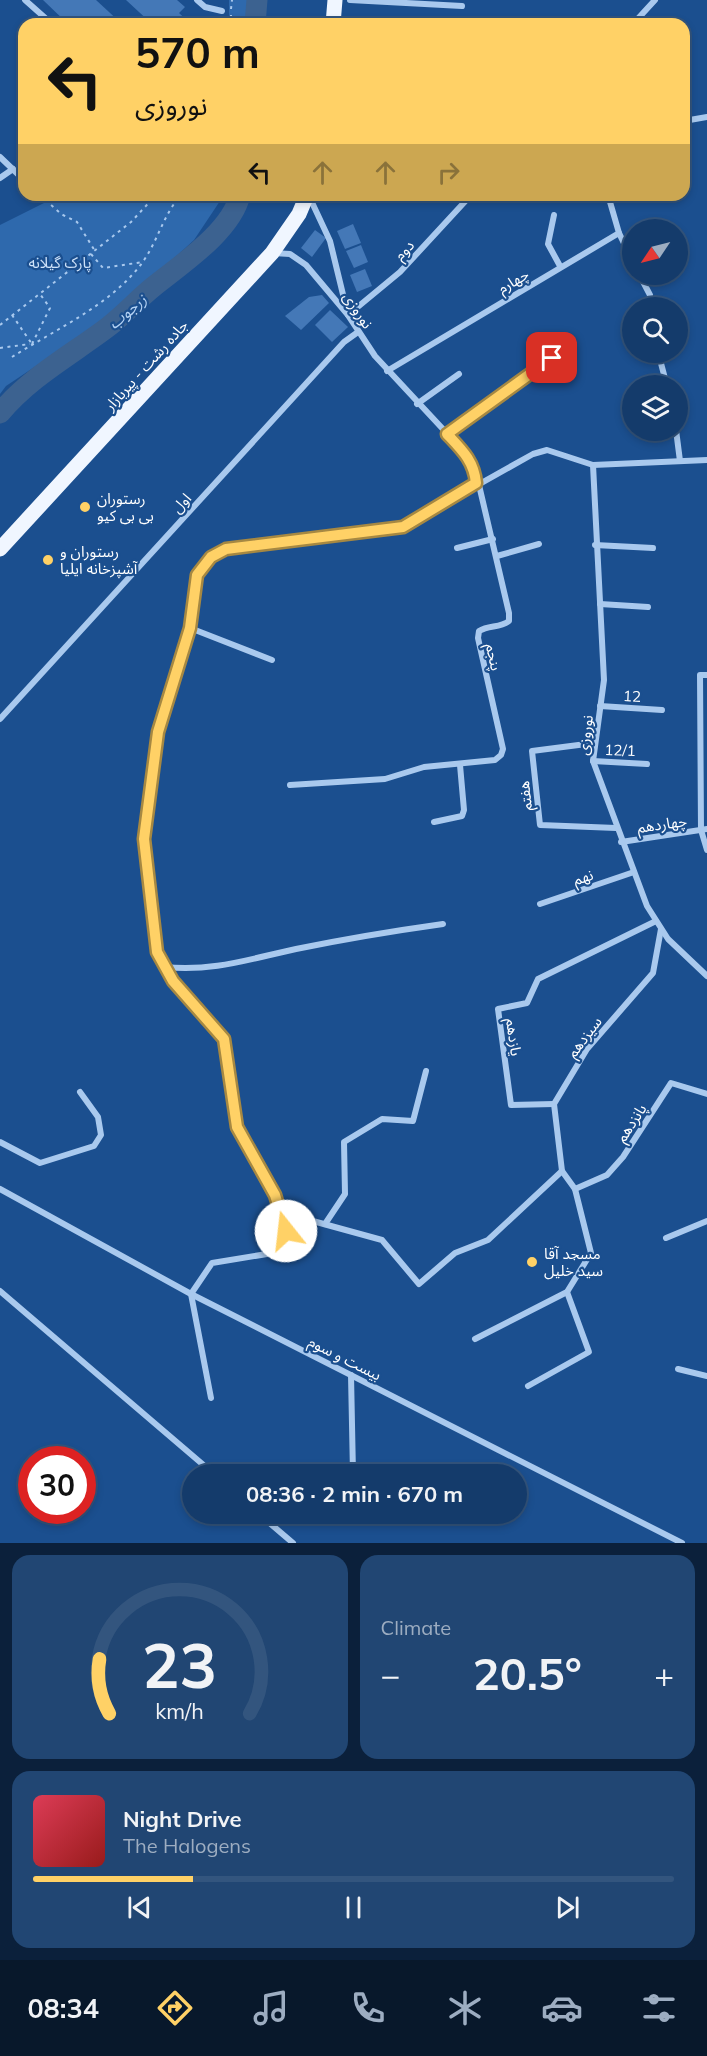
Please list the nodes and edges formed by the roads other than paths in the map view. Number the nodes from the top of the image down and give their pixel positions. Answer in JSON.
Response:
{"nodes":[{"id":1,"x":25,"y":0,"type":"edge"},
{"id":2,"x":197,"y":0,"type":"edge"},
{"id":3,"x":335,"y":0,"type":"edge"},
{"id":4,"x":350,"y":0,"type":"edge"},
{"id":5,"x":655,"y":0,"type":"edge"},
{"id":6,"x":206,"y":4,"type":"edge"},
{"id":7,"x":462,"y":6,"type":"dead end"},
{"id":8,"x":222,"y":11,"type":"dead end"},
{"id":9,"x":45,"y":18,"type":"edge"},
{"id":10,"x":334,"y":18,"type":"edge"},
{"id":11,"x":638,"y":18,"type":"edge"},
{"id":12,"x":707,"y":117,"type":"edge"},
{"id":13,"x":690,"y":120,"type":"edge"},
{"id":14,"x":0,"y":157,"type":"edge"},
{"id":15,"x":13,"y":170,"type":"junction"},
{"id":16,"x":18,"y":175,"type":"edge"},
{"id":17,"x":0,"y":178,"type":"edge"},
{"id":18,"x":305,"y":201,"type":"edge"},
{"id":19,"x":311,"y":201,"type":"edge"},
{"id":20,"x":465,"y":201,"type":"edge"},
{"id":21,"x":610,"y":201,"type":"edge"},
{"id":22,"x":554,"y":215,"type":"dead end"},
{"id":23,"x":619,"y":233,"type":"junction"},
{"id":24,"x":622,"y":239,"type":"edge"},
{"id":25,"x":272,"y":253,"type":"junction"},
{"id":26,"x":560,"y":266,"type":"junction"},
{"id":27,"x":645,"y":285,"type":"edge"},
{"id":28,"x":650,"y":295,"type":"dead end"},
{"id":29,"x":348,"y":315,"type":"junction"},
{"id":30,"x":358,"y":332,"type":"junction"},
{"id":31,"x":552,"y":358,"type":"dead end"},
{"id":32,"x":387,"y":371,"type":"junction"},
{"id":33,"x":459,"y":374,"type":"dead end"},
{"id":34,"x":417,"y":404,"type":"junction"},
{"id":35,"x":447,"y":434,"type":"junction"},
{"id":36,"x":677,"y":441,"type":"edge"},
{"id":37,"x":707,"y":460,"type":"edge"},
{"id":38,"x":680,"y":461,"type":"junction"},
{"id":39,"x":593,"y":465,"type":"junction"},
{"id":40,"x":476,"y":483,"type":"junction"},
{"id":41,"x":493,"y":540,"type":"junction"},
{"id":42,"x":539,"y":544,"type":"dead end"},
{"id":43,"x":595,"y":545,"type":"junction"},
{"id":44,"x":458,"y":548,"type":"dead end"},
{"id":45,"x":653,"y":548,"type":"dead end"},
{"id":46,"x":0,"y":549,"type":"edge"},
{"id":47,"x":497,"y":556,"type":"junction"},
{"id":48,"x":600,"y":604,"type":"junction"},
{"id":49,"x":648,"y":607,"type":"dead end"},
{"id":50,"x":190,"y":628,"type":"junction"},
{"id":51,"x":272,"y":660,"type":"dead end"},
{"id":52,"x":707,"y":675,"type":"edge"},
{"id":53,"x":600,"y":706,"type":"junction"},
{"id":54,"x":662,"y":710,"type":"dead end"},
{"id":55,"x":0,"y":719,"type":"edge"},
{"id":56,"x":594,"y":743,"type":"junction"},
{"id":57,"x":593,"y":761,"type":"junction"},
{"id":58,"x":646,"y":764,"type":"dead end"},
{"id":59,"x":460,"y":765,"type":"junction"},
{"id":60,"x":290,"y":784,"type":"dead end"},
{"id":61,"x":434,"y":822,"type":"dead end"},
{"id":62,"x":616,"y":828,"type":"junction"},
{"id":63,"x":704,"y":830,"type":"edge"},
{"id":64,"x":621,"y":842,"type":"junction"},
{"id":65,"x":707,"y":850,"type":"edge"},
{"id":66,"x":634,"y":872,"type":"junction"},
{"id":67,"x":540,"y":904,"type":"dead end"},
{"id":68,"x":656,"y":921,"type":"junction"},
{"id":69,"x":442,"y":924,"type":"dead end"},
{"id":70,"x":661,"y":928,"type":"junction"},
{"id":71,"x":164,"y":967,"type":"junction"},
{"id":72,"x":707,"y":976,"type":"edge"},
{"id":73,"x":426,"y":1071,"type":"dead end"},
{"id":74,"x":80,"y":1092,"type":"dead end"},
{"id":75,"x":707,"y":1094,"type":"edge"},
{"id":76,"x":554,"y":1104,"type":"junction"},
{"id":77,"x":0,"y":1142,"type":"edge"},
{"id":78,"x":562,"y":1171,"type":"junction"},
{"id":79,"x":0,"y":1189,"type":"edge"},
{"id":80,"x":574,"y":1189,"type":"junction"},
{"id":81,"x":280,"y":1212,"type":"junction"},
{"id":82,"x":707,"y":1221,"type":"edge"},
{"id":83,"x":325,"y":1224,"type":"junction"},
{"id":84,"x":666,"y":1238,"type":"dead end"},
{"id":85,"x":0,"y":1291,"type":"edge"},
{"id":86,"x":567,"y":1292,"type":"junction"},
{"id":87,"x":191,"y":1294,"type":"junction"},
{"id":88,"x":475,"y":1339,"type":"dead end"},
{"id":89,"x":678,"y":1369,"type":"dead end"},
{"id":90,"x":351,"y":1375,"type":"junction"},
{"id":91,"x":707,"y":1376,"type":"edge"},
{"id":92,"x":528,"y":1386,"type":"dead end"},
{"id":93,"x":211,"y":1398,"type":"dead end"},
{"id":94,"x":202,"y":1464,"type":"edge"},
{"id":95,"x":353,"y":1464,"type":"edge"},
{"id":96,"x":271,"y":1524,"type":"edge"},
{"id":97,"x":293,"y":1543,"type":"edge"},
{"id":98,"x":682,"y":1543,"type":"edge"}],
"edges":[{"from":1,"to":9,"type":"street"},
{"from":2,"to":6,"type":"street"},
{"from":3,"to":10,"type":"main road"},
{"from":4,"to":7,"type":"street"},
{"from":5,"to":11,"type":"street"},
{"from":6,"to":8,"type":"street"},
{"from":12,"to":13,"type":"street"},
{"from":14,"to":15,"type":"street"},
{"from":15,"to":16,"type":"street"},
{"from":15,"to":17,"type":"street"},
{"from":18,"to":25,"type":"main road","name":"جاده رشت - پیربازار"},
{"from":19,"to":29,"type":"street"},
{"from":20,"to":29,"type":"street","name":"دوم"},
{"from":21,"to":23,"type":"street"},
{"from":22,"to":26,"type":"street"},
{"from":23,"to":24,"type":"street"},
{"from":23,"to":26,"type":"street","name":"چهارم"},
{"from":25,"to":29,"type":"street","name":"نوروزی"},
{"from":25,"to":46,"type":"main road","name":"جاده رشت - پیربازار"},
{"from":26,"to":32,"type":"street","name":"چهارم"},
{"from":27,"to":28,"type":"street"},
{"from":29,"to":30,"type":"street","name":"نوروزی"},
{"from":30,"to":32,"type":"street","name":"نوروزی"},
{"from":30,"to":55,"type":"street","name":"اول"},
{"from":31,"to":35,"type":"street"},
{"from":32,"to":34,"type":"street","name":"نوروزی"},
{"from":33,"to":34,"type":"street"},
{"from":34,"to":35,"type":"street","name":"نوروزی"},
{"from":35,"to":40,"type":"street","name":"نوروزی"},
{"from":36,"to":38,"type":"street"},
{"from":37,"to":38,"type":"street"},
{"from":38,"to":39,"type":"street"},
{"from":39,"to":40,"type":"street"},
{"from":39,"to":43,"type":"street","name":"نوروزی"},
{"from":40,"to":41,"type":"street","name":"پنجم"},
{"from":40,"to":50,"type":"street"},
{"from":41,"to":44,"type":"street"},
{"from":41,"to":47,"type":"street","name":"پنجم"},
{"from":42,"to":47,"type":"street"},
{"from":43,"to":45,"type":"street"},
{"from":43,"to":48,"type":"street","name":"نوروزی"},
{"from":47,"to":59,"type":"street","name":"پنجم"},
{"from":48,"to":49,"type":"street"},
{"from":48,"to":53,"type":"street","name":"نوروزی"},
{"from":50,"to":51,"type":"street"},
{"from":50,"to":71,"type":"street"},
{"from":52,"to":63,"type":"street"},
{"from":53,"to":54,"type":"street","name":"12"},
{"from":53,"to":56,"type":"street","name":"نوروزی"},
{"from":56,"to":57,"type":"street","name":"نوروزی"},
{"from":56,"to":62,"type":"street","name":"هفتم"},
{"from":57,"to":58,"type":"street","name":"12/1"},
{"from":57,"to":62,"type":"street","name":"نوروزی"},
{"from":59,"to":60,"type":"street"},
{"from":59,"to":61,"type":"street"},
{"from":62,"to":64,"type":"street","name":"نوروزی"},
{"from":63,"to":64,"type":"street","name":"چهاردهم"},
{"from":63,"to":65,"type":"street"},
{"from":64,"to":66,"type":"street","name":"نوروزی"},
{"from":66,"to":67,"type":"street","name":"نهم"},
{"from":66,"to":68,"type":"street","name":"نوروزی"},
{"from":68,"to":70,"type":"street","name":"نوروزی"},
{"from":68,"to":76,"type":"street","name":"یازدهم"},
{"from":69,"to":71,"type":"street"},
{"from":70,"to":72,"type":"street","name":"نوروزی"},
{"from":70,"to":76,"type":"street","name":"سیزدهم"},
{"from":71,"to":81,"type":"street"},
{"from":73,"to":83,"type":"street"},
{"from":74,"to":77,"type":"street"},
{"from":75,"to":80,"type":"street","name":"پانزدهم"},
{"from":76,"to":78,"type":"street"},
{"from":78,"to":80,"type":"street"},
{"from":78,"to":83,"type":"street"},
{"from":79,"to":87,"type":"street","name":"بیست و سوم"},
{"from":80,"to":86,"type":"street"},
{"from":81,"to":83,"type":"street"},
{"from":81,"to":87,"type":"street"},
{"from":82,"to":84,"type":"street"},
{"from":85,"to":94,"type":"street"},
{"from":86,"to":88,"type":"street"},
{"from":86,"to":92,"type":"street"},
{"from":87,"to":90,"type":"street","name":"بیست و سوم"},
{"from":87,"to":93,"type":"street"},
{"from":89,"to":91,"type":"street"},
{"from":90,"to":95,"type":"street"},
{"from":90,"to":98,"type":"street","name":"بیست و سوم"},
{"from":96,"to":97,"type":"street"}]}
